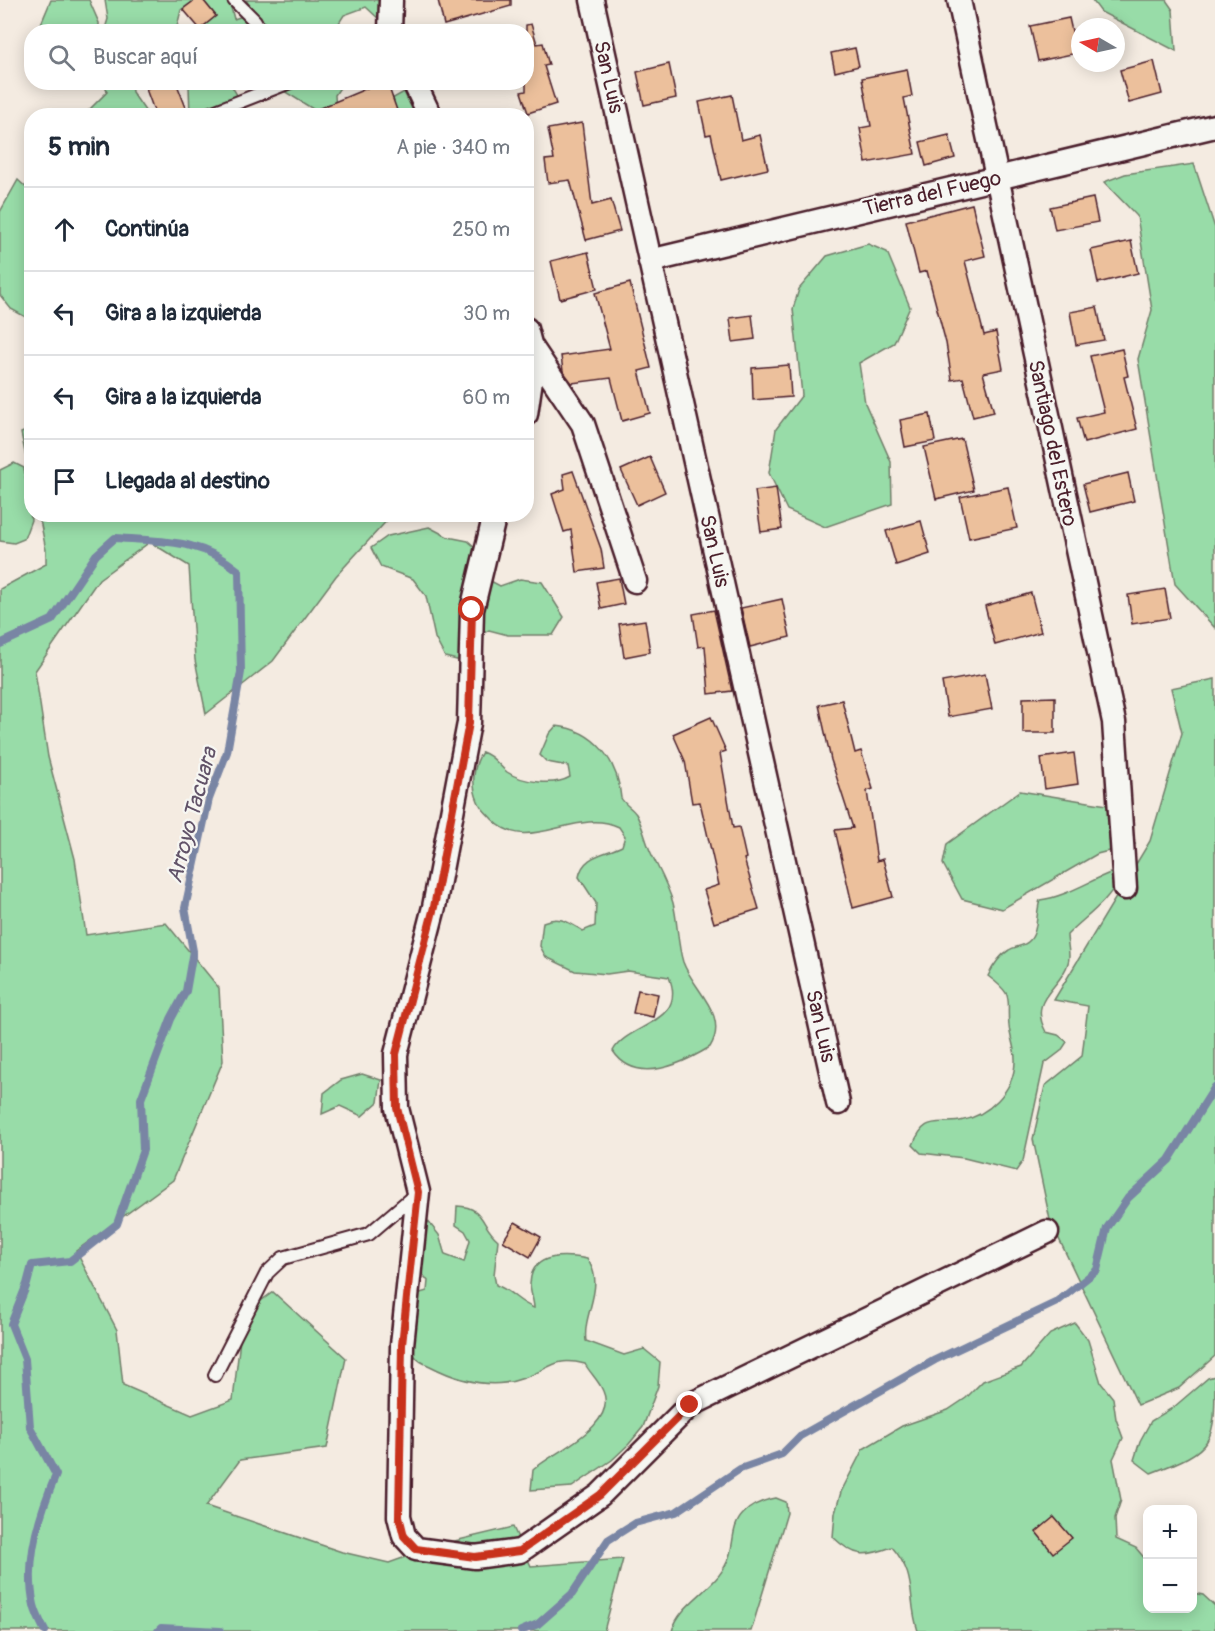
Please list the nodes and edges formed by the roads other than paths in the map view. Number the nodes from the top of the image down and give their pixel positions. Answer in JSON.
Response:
{"nodes":[{"id":1,"x":234,"y":0,"type":"edge"},
{"id":2,"x":391,"y":0,"type":"edge"},
{"id":3,"x":592,"y":0,"type":"edge"},
{"id":4,"x":959,"y":0,"type":"edge"},
{"id":5,"x":257,"y":24,"type":"edge"},
{"id":6,"x":389,"y":24,"type":"edge"},
{"id":7,"x":270,"y":90,"type":"edge"},
{"id":8,"x":418,"y":90,"type":"edge"},
{"id":9,"x":224,"y":108,"type":"edge"},
{"id":10,"x":426,"y":108,"type":"edge"},
{"id":11,"x":1215,"y":126,"type":"edge"},
{"id":12,"x":996,"y":177,"type":"junction"},
{"id":13,"x":650,"y":261,"type":"junction"},
{"id":14,"x":534,"y":347,"type":"edge"},
{"id":15,"x":493,"y":522,"type":"edge"},
{"id":16,"x":635,"y":582,"type":"dead end"},
{"id":17,"x":1125,"y":888,"type":"dead end"},
{"id":18,"x":838,"y":1103,"type":"dead end"},
{"id":19,"x":418,"y":1192,"type":"junction"},
{"id":20,"x":1047,"y":1232,"type":"dead end"},
{"id":21,"x":215,"y":1375,"type":"dead end"}],
"edges":[{"from":1,"to":5,"type":"lane"},
{"from":2,"to":6,"type":"street"},
{"from":3,"to":13,"type":"street","name":"San Luis"},
{"from":4,"to":12,"type":"street","name":"Santiago del Estero"},
{"from":7,"to":9,"type":"lane"},
{"from":8,"to":10,"type":"street"},
{"from":11,"to":12,"type":"street","name":"Tierra del Fuego"},
{"from":12,"to":13,"type":"street","name":"Tierra del Fuego"},
{"from":12,"to":17,"type":"street","name":"Santiago del Estero"},
{"from":13,"to":18,"type":"street","name":"San Luis"},
{"from":14,"to":16,"type":"street"},
{"from":15,"to":19,"type":"street"},
{"from":19,"to":20,"type":"street"},
{"from":19,"to":21,"type":"lane"}]}
